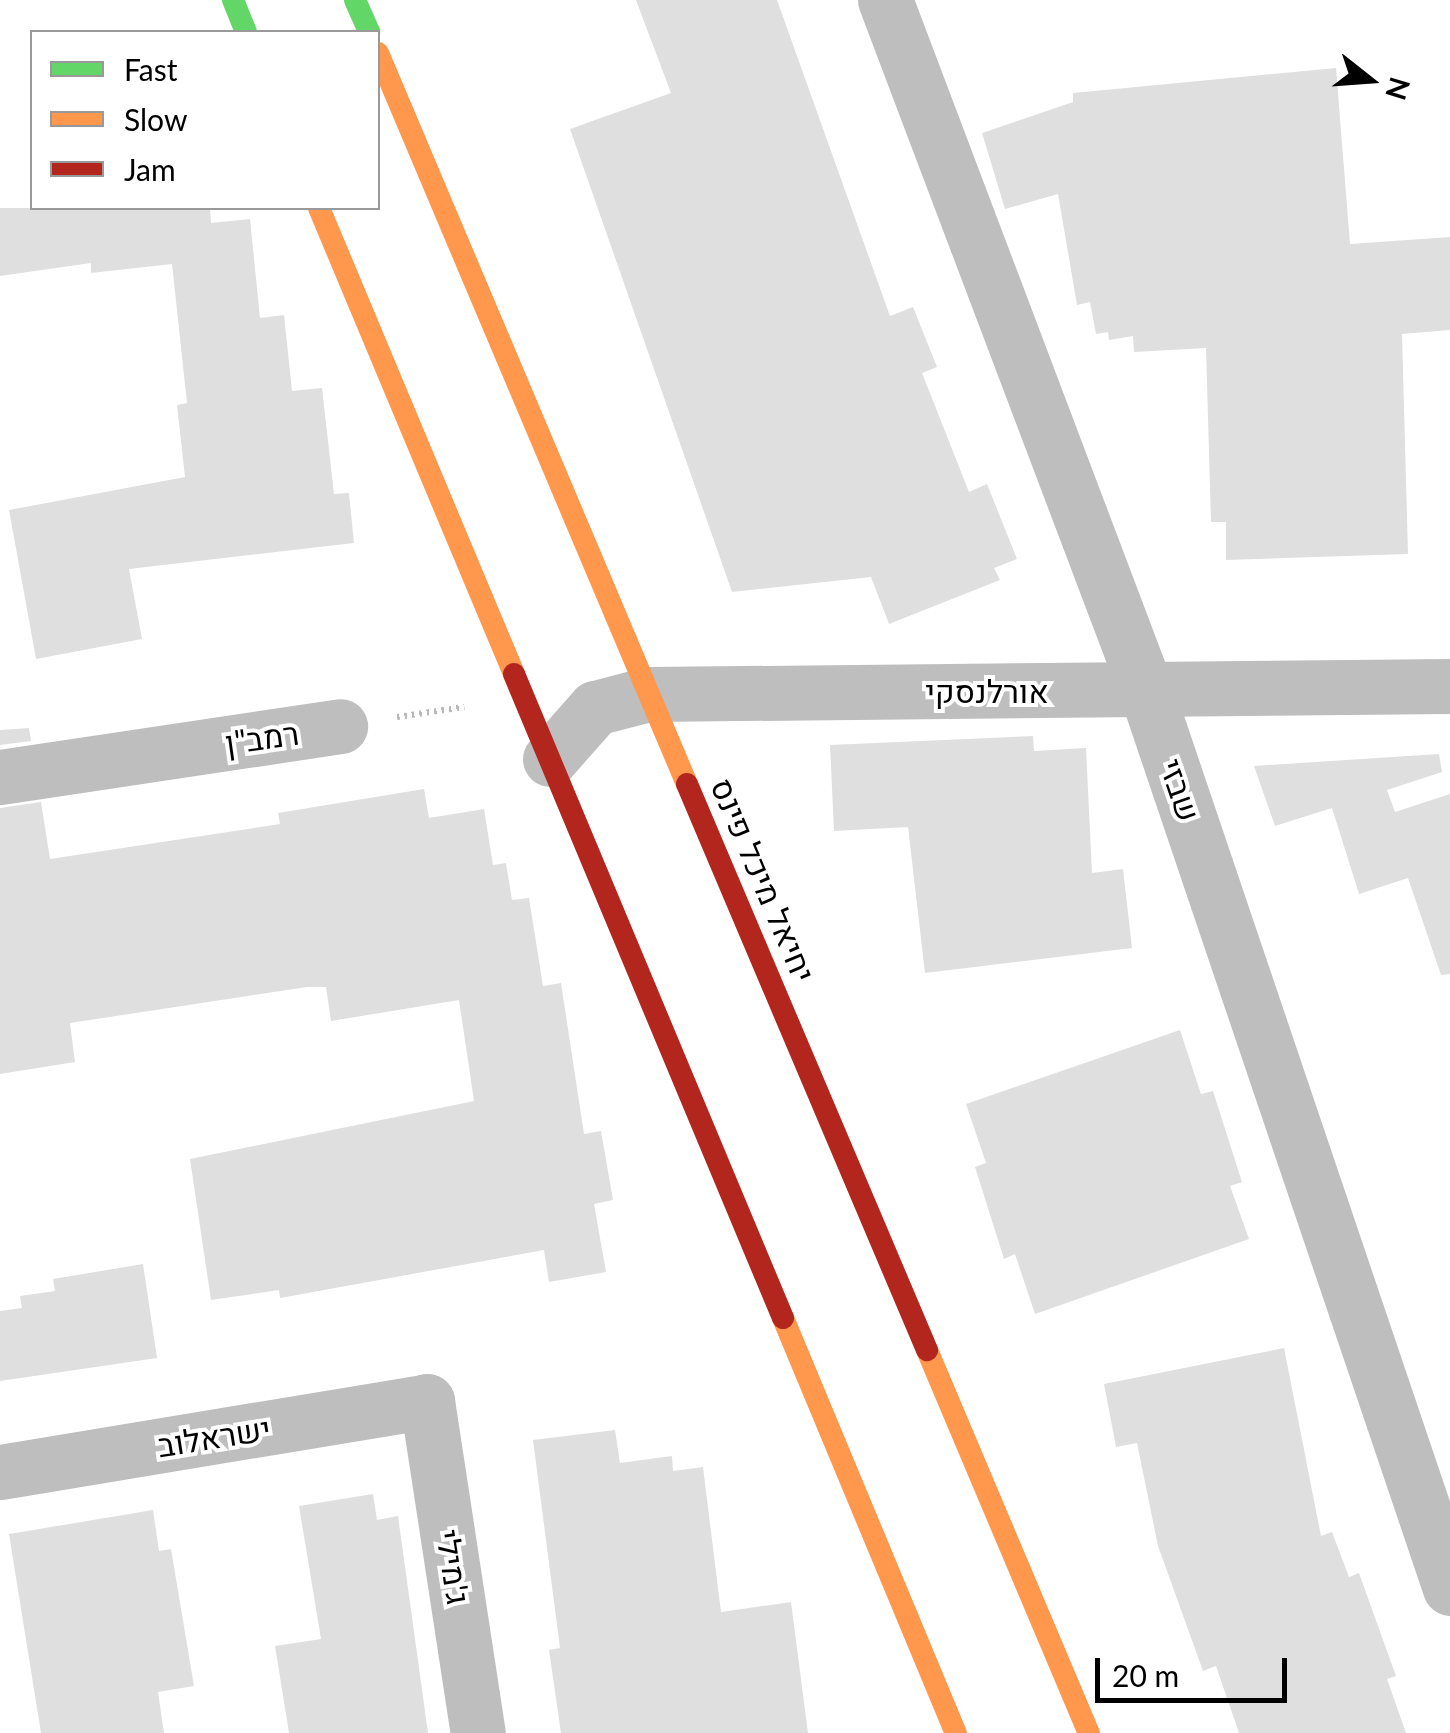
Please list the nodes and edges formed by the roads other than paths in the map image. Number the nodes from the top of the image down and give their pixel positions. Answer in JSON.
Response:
{"nodes":[{"id":1,"x":233,"y":0,"type":"edge"},
{"id":2,"x":355,"y":0,"type":"edge"},
{"id":3,"x":885,"y":0,"type":"edge"},
{"id":4,"x":245,"y":30,"type":"edge"},
{"id":5,"x":368,"y":30,"type":"edge"},
{"id":6,"x":380,"y":58,"type":"edge"},
{"id":7,"x":321,"y":210,"type":"edge"},
{"id":8,"x":1450,"y":686,"type":"edge"},
{"id":9,"x":1146,"y":690,"type":"junction"},
{"id":10,"x":649,"y":694,"type":"junction"},
{"id":11,"x":340,"y":726,"type":"road end"},
{"id":12,"x":550,"y":759,"type":"junction"},
{"id":13,"x":0,"y":777,"type":"edge"},
{"id":14,"x":427,"y":1402,"type":"joint"},
{"id":15,"x":0,"y":1472,"type":"edge"},
{"id":16,"x":1450,"y":1588,"type":"edge"},
{"id":17,"x":478,"y":1733,"type":"edge"},
{"id":18,"x":956,"y":1733,"type":"edge"},
{"id":19,"x":1089,"y":1733,"type":"edge"}],
"edges":[{"from":1,"to":4,"type":"main road"},
{"from":2,"to":5,"type":"main road"},
{"from":3,"to":9,"type":"street","name":"שבזי"},
{"from":6,"to":10,"type":"main road","name":"יחיאל מיכל פינס"},
{"from":7,"to":12,"type":"main road"},
{"from":8,"to":9,"type":"street","name":"אורלנסקי"},
{"from":9,"to":10,"type":"street","name":"אורלנסקי"},
{"from":9,"to":16,"type":"street","name":"שבזי"},
{"from":10,"to":12,"type":"street","name":"אורלנסקי"},
{"from":10,"to":19,"type":"main road","name":"יחיאל מיכל פינס"},
{"from":11,"to":13,"type":"street","name":"רמב\"ן"},
{"from":12,"to":18,"type":"main road"},
{"from":14,"to":15,"type":"street","name":"ישראלוב"},
{"from":14,"to":17,"type":"street","name":"ג'מילי"}]}
